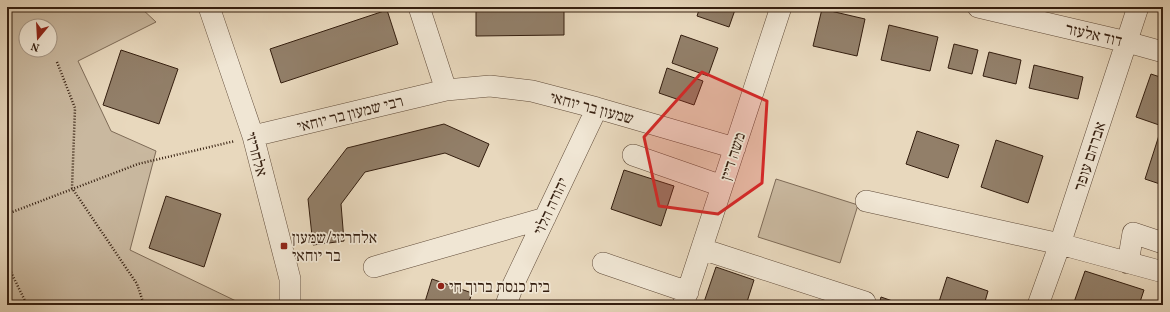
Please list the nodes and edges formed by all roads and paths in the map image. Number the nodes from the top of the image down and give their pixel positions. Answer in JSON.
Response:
{"nodes":[{"id":1,"x":209,"y":7,"type":"edge"},
{"id":2,"x":419,"y":7,"type":"edge"},
{"id":3,"x":781,"y":7,"type":"edge"},
{"id":4,"x":978,"y":7,"type":"edge"},
{"id":5,"x":1138,"y":7,"type":"edge"},
{"id":6,"x":1127,"y":42,"type":"junction"},
{"id":7,"x":1163,"y":52,"type":"edge"},
{"id":8,"x":56,"y":62,"type":"dead end"},
{"id":9,"x":446,"y":90,"type":"junction"},
{"id":10,"x":597,"y":108,"type":"junction"},
{"id":11,"x":253,"y":136,"type":"junction"},
{"id":12,"x":735,"y":148,"type":"junction"},
{"id":13,"x":633,"y":155,"type":"dead end"},
{"id":14,"x":722,"y":186,"type":"junction"},
{"id":15,"x":72,"y":188,"type":"junction"},
{"id":16,"x":866,"y":201,"type":"dead end"},
{"id":17,"x":7,"y":214,"type":"edge"},
{"id":18,"x":545,"y":218,"type":"junction"},
{"id":19,"x":1163,"y":243,"type":"edge"},
{"id":20,"x":1060,"y":244,"type":"junction"},
{"id":21,"x":702,"y":249,"type":"junction"},
{"id":22,"x":603,"y":263,"type":"dead end"},
{"id":23,"x":1128,"y":263,"type":"junction"},
{"id":24,"x":7,"y":264,"type":"edge"},
{"id":25,"x":374,"y":267,"type":"dead end"},
{"id":26,"x":1163,"y":272,"type":"edge"},
{"id":27,"x":685,"y":298,"type":"edge"},
{"id":28,"x":27,"y":305,"type":"edge"},
{"id":29,"x":144,"y":305,"type":"edge"},
{"id":30,"x":290,"y":305,"type":"edge"},
{"id":31,"x":506,"y":305,"type":"edge"},
{"id":32,"x":864,"y":305,"type":"edge"},
{"id":33,"x":1038,"y":305,"type":"edge"}],
"edges":[{"from":1,"to":11,"type":"street","name":"אלחריזי"},
{"from":2,"to":9,"type":"street"},
{"from":3,"to":12,"type":"street","name":"משה דיין"},
{"from":4,"to":6,"type":"street","name":"דוד אלעזר"},
{"from":5,"to":6,"type":"street","name":"אברהם עופר"},
{"from":6,"to":7,"type":"street","name":"דוד אלעזר"},
{"from":6,"to":20,"type":"street","name":"אברהם עופר"},
{"from":8,"to":15,"type":"path"},
{"from":9,"to":10,"type":"street","name":"שמעון בר יוחאי"},
{"from":9,"to":11,"type":"street","name":"רבי שמעון בר יוחאי"},
{"from":10,"to":12,"type":"street","name":"שמעון בר יוחאי"},
{"from":10,"to":18,"type":"street","name":"יהודה הלוי"},
{"from":11,"to":15,"type":"path"},
{"from":11,"to":30,"type":"street","name":"אלחריזי"},
{"from":12,"to":14,"type":"street","name":"משה דיין"},
{"from":13,"to":14,"type":"street"},
{"from":14,"to":21,"type":"street","name":"משה דיין"},
{"from":15,"to":17,"type":"path"},
{"from":15,"to":29,"type":"path"},
{"from":16,"to":20,"type":"street"},
{"from":18,"to":25,"type":"street"},
{"from":18,"to":31,"type":"street","name":"יהודה הלוי"},
{"from":19,"to":23,"type":"street"},
{"from":20,"to":23,"type":"street"},
{"from":20,"to":33,"type":"street","name":"אברהם עופר"},
{"from":21,"to":27,"type":"street","name":"משה דיין"},
{"from":21,"to":32,"type":"street"},
{"from":22,"to":27,"type":"street"},
{"from":23,"to":26,"type":"street"},
{"from":24,"to":28,"type":"path"}]}
